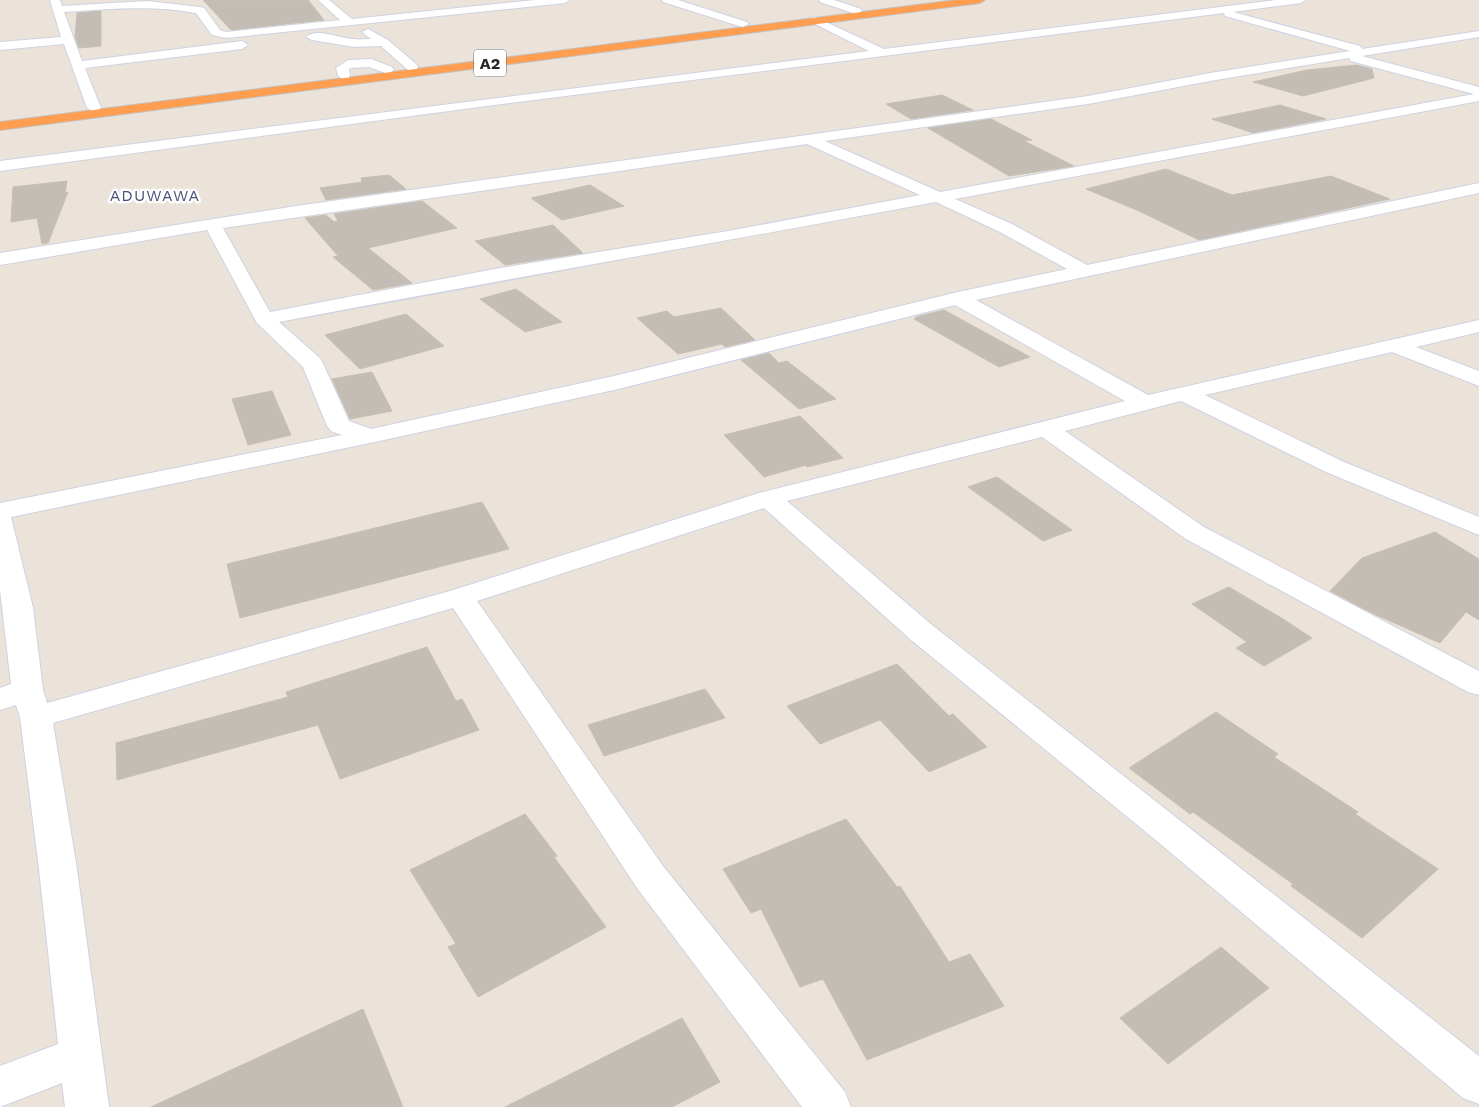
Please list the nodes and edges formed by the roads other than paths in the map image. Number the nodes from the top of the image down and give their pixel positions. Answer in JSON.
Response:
{"nodes":[{"id":1,"x":323,"y":0,"type":"edge"},
{"id":2,"x":500,"y":0,"type":"edge"},
{"id":3,"x":566,"y":0,"type":"edge"},
{"id":4,"x":667,"y":0,"type":"edge"},
{"id":5,"x":824,"y":0,"type":"edge"},
{"id":6,"x":942,"y":0,"type":"edge"},
{"id":7,"x":980,"y":0,"type":"edge"},
{"id":8,"x":1228,"y":0,"type":"edge"},
{"id":9,"x":1301,"y":0,"type":"edge"},
{"id":10,"x":57,"y":5,"type":"edge"},
{"id":11,"x":513,"y":6,"type":"junction"},
{"id":12,"x":1246,"y":7,"type":"junction"},
{"id":13,"x":857,"y":11,"type":"junction"},
{"id":14,"x":1218,"y":11,"type":"junction"},
{"id":15,"x":815,"y":20,"type":"junction"},
{"id":16,"x":355,"y":22,"type":"junction"},
{"id":17,"x":743,"y":24,"type":"junction"},
{"id":18,"x":1479,"y":34,"type":"edge"},
{"id":19,"x":68,"y":40,"type":"junction"},
{"id":20,"x":384,"y":42,"type":"junction"},
{"id":21,"x":0,"y":46,"type":"edge"},
{"id":22,"x":1365,"y":52,"type":"junction"},
{"id":23,"x":883,"y":53,"type":"junction"},
{"id":24,"x":1344,"y":55,"type":"junction"},
{"id":25,"x":77,"y":65,"type":"junction"},
{"id":26,"x":412,"y":67,"type":"junction"},
{"id":27,"x":388,"y":70,"type":"joint"},
{"id":28,"x":344,"y":76,"type":"joint"},
{"id":29,"x":1479,"y":90,"type":"edge"},
{"id":30,"x":1479,"y":97,"type":"edge"},
{"id":31,"x":94,"y":108,"type":"junction"},
{"id":32,"x":0,"y":119,"type":"edge"},
{"id":33,"x":0,"y":126,"type":"edge"},
{"id":34,"x":811,"y":140,"type":"junction"},
{"id":35,"x":18,"y":164,"type":"junction"},
{"id":36,"x":0,"y":166,"type":"edge"},
{"id":37,"x":33,"y":178,"type":"dead end"},
{"id":38,"x":1479,"y":188,"type":"edge"},
{"id":39,"x":938,"y":196,"type":"junction"},
{"id":40,"x":212,"y":224,"type":"junction"},
{"id":41,"x":0,"y":259,"type":"edge"},
{"id":42,"x":1086,"y":272,"type":"junction"},
{"id":43,"x":958,"y":298,"type":"junction"},
{"id":44,"x":264,"y":319,"type":"junction"},
{"id":45,"x":1479,"y":326,"type":"edge"},
{"id":46,"x":1396,"y":346,"type":"junction"},
{"id":47,"x":1479,"y":379,"type":"edge"},
{"id":48,"x":1183,"y":393,"type":"junction"},
{"id":49,"x":1145,"y":403,"type":"junction"},
{"id":50,"x":1046,"y":430,"type":"junction"},
{"id":51,"x":370,"y":436,"type":"junction"},
{"id":52,"x":768,"y":498,"type":"junction"},
{"id":53,"x":0,"y":511,"type":"edge"},
{"id":54,"x":0,"y":520,"type":"edge"},
{"id":55,"x":1479,"y":527,"type":"edge"},
{"id":56,"x":460,"y":597,"type":"junction"},
{"id":57,"x":1479,"y":684,"type":"edge"},
{"id":58,"x":21,"y":702,"type":"edge"},
{"id":59,"x":80,"y":1056,"type":"junction"},
{"id":60,"x":1479,"y":1083,"type":"edge"},
{"id":61,"x":0,"y":1087,"type":"edge"},
{"id":62,"x":87,"y":1107,"type":"edge"},
{"id":63,"x":829,"y":1107,"type":"edge"}],
"edges":[{"from":1,"to":16,"type":"street"},
{"from":2,"to":11,"type":"street"},
{"from":3,"to":11,"type":"street"},
{"from":4,"to":17,"type":"street"},
{"from":5,"to":13,"type":"street"},
{"from":6,"to":13,"type":"highway","number":"A2"},
{"from":7,"to":15,"type":"highway","number":"A2"},
{"from":8,"to":12,"type":"street"},
{"from":9,"to":12,"type":"street"},
{"from":10,"to":16,"type":"street"},
{"from":10,"to":19,"type":"street"},
{"from":11,"to":16,"type":"street"},
{"from":12,"to":14,"type":"street"},
{"from":13,"to":17,"type":"highway","number":"A2"},
{"from":14,"to":22,"type":"street"},
{"from":14,"to":23,"type":"street"},
{"from":15,"to":23,"type":"street"},
{"from":15,"to":33,"type":"highway","number":"A2"},
{"from":16,"to":20,"type":"street"},
{"from":17,"to":26,"type":"highway","number":"A2"},
{"from":18,"to":22,"type":"street"},
{"from":19,"to":21,"type":"street"},
{"from":19,"to":25,"type":"street"},
{"from":20,"to":25,"type":"street"},
{"from":20,"to":26,"type":"street"},
{"from":22,"to":24,"type":"street"},
{"from":23,"to":35,"type":"street"},
{"from":24,"to":29,"type":"street"},
{"from":24,"to":34,"type":"street"},
{"from":25,"to":31,"type":"street"},
{"from":26,"to":27,"type":"highway","number":"A2"},
{"from":27,"to":28,"type":"street"},
{"from":28,"to":31,"type":"highway"},
{"from":30,"to":39,"type":"street"},
{"from":31,"to":32,"type":"highway"},
{"from":34,"to":39,"type":"street"},
{"from":34,"to":40,"type":"street"},
{"from":35,"to":36,"type":"street"},
{"from":35,"to":37,"type":"street"},
{"from":38,"to":42,"type":"street"},
{"from":39,"to":42,"type":"street"},
{"from":39,"to":44,"type":"street"},
{"from":40,"to":41,"type":"street"},
{"from":40,"to":44,"type":"street"},
{"from":42,"to":43,"type":"street"},
{"from":43,"to":49,"type":"street"},
{"from":43,"to":51,"type":"street"},
{"from":44,"to":51,"type":"street"},
{"from":45,"to":46,"type":"street"},
{"from":46,"to":47,"type":"street"},
{"from":46,"to":48,"type":"street"},
{"from":48,"to":49,"type":"street"},
{"from":48,"to":55,"type":"street"},
{"from":49,"to":50,"type":"street"},
{"from":50,"to":52,"type":"street"},
{"from":50,"to":57,"type":"street"},
{"from":51,"to":53,"type":"street"},
{"from":52,"to":56,"type":"street"},
{"from":52,"to":60,"type":"street"},
{"from":54,"to":58,"type":"street"},
{"from":56,"to":58,"type":"street"},
{"from":56,"to":63,"type":"street"},
{"from":58,"to":59,"type":"street"},
{"from":59,"to":61,"type":"street"},
{"from":59,"to":62,"type":"street"}]}
